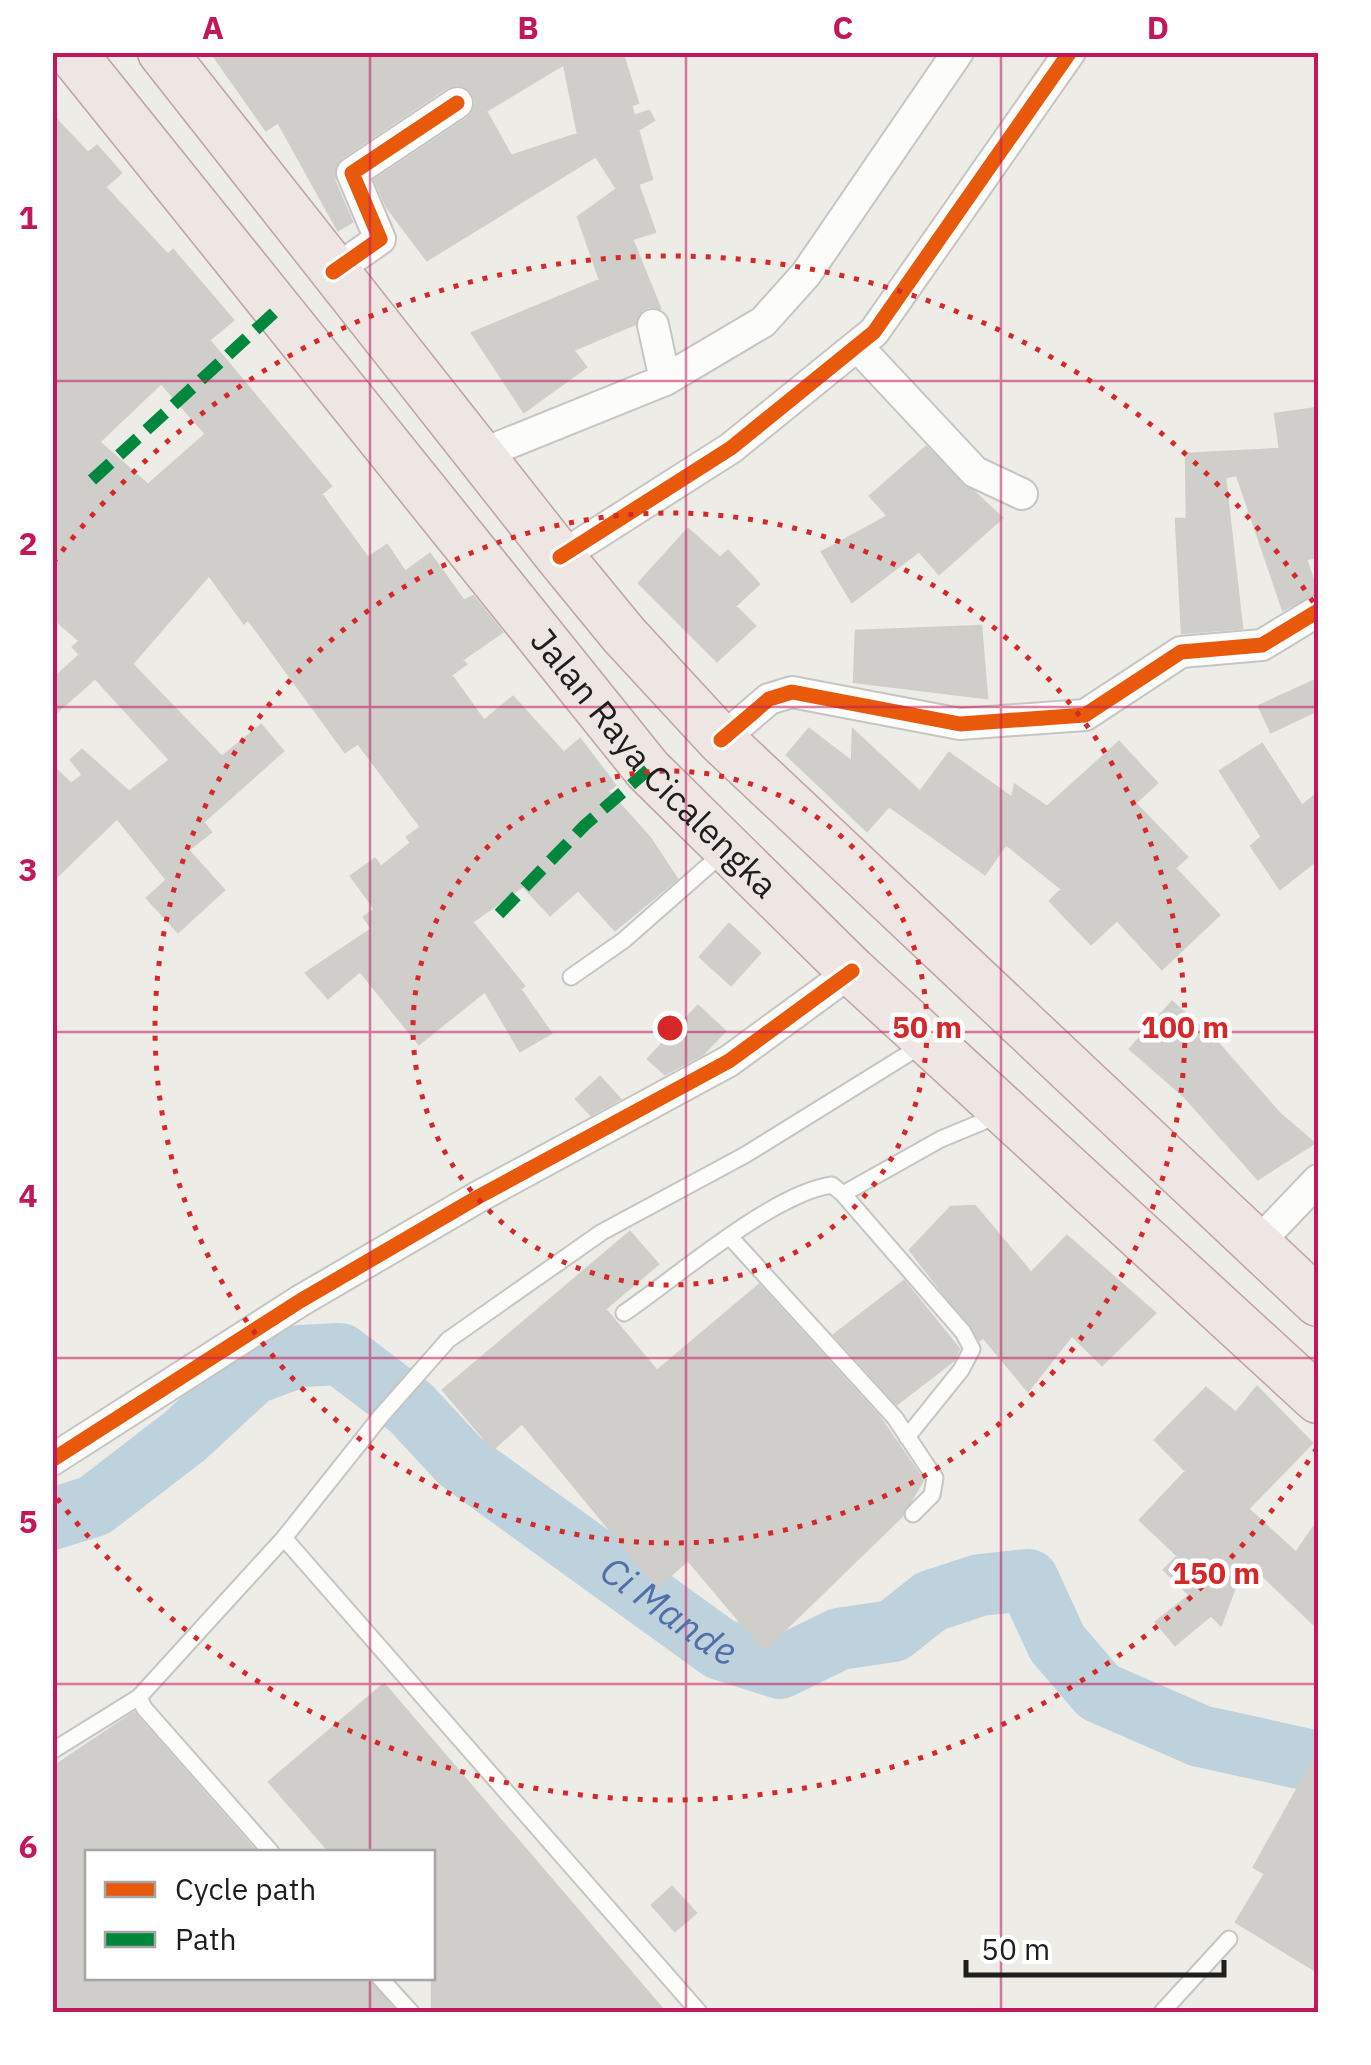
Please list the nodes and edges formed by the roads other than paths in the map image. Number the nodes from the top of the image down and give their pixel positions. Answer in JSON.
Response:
{"nodes":[{"id":1,"x":71,"y":52,"type":"edge"},
{"id":2,"x":162,"y":52,"type":"edge"},
{"id":3,"x":958,"y":52,"type":"edge"},
{"id":4,"x":1070,"y":52,"type":"edge"},
{"id":5,"x":457,"y":103,"type":"dead end"},
{"id":6,"x":333,"y":272,"type":"junction"},
{"id":7,"x":653,"y":325,"type":"dead end"},
{"id":8,"x":858,"y":347,"type":"junction"},
{"id":9,"x":666,"y":380,"type":"junction"},
{"id":10,"x":479,"y":455,"type":"junction"},
{"id":11,"x":1022,"y":494,"type":"dead end"},
{"id":12,"x":560,"y":557,"type":"junction"},
{"id":13,"x":1318,"y":611,"type":"edge"},
{"id":14,"x":721,"y":740,"type":"junction"},
{"id":15,"x":728,"y":849,"type":"junction"},
{"id":16,"x":852,"y":971,"type":"junction"},
{"id":17,"x":572,"y":977,"type":"dead end"},
{"id":18,"x":928,"y":1041,"type":"junction"},
{"id":19,"x":1005,"y":1112,"type":"junction"},
{"id":20,"x":1318,"y":1180,"type":"edge"},
{"id":21,"x":844,"y":1194,"type":"junction"},
{"id":22,"x":730,"y":1238,"type":"junction"},
{"id":23,"x":1256,"y":1244,"type":"junction"},
{"id":24,"x":1318,"y":1302,"type":"edge"},
{"id":25,"x":624,"y":1313,"type":"dead end"},
{"id":26,"x":1318,"y":1399,"type":"edge"},
{"id":27,"x":907,"y":1437,"type":"junction"},
{"id":28,"x":52,"y":1460,"type":"edge"},
{"id":29,"x":912,"y":1514,"type":"dead end"},
{"id":30,"x":284,"y":1538,"type":"junction"},
{"id":31,"x":139,"y":1697,"type":"junction"},
{"id":32,"x":52,"y":1750,"type":"edge"},
{"id":33,"x":269,"y":1850,"type":"edge"},
{"id":34,"x":1230,"y":1939,"type":"dead end"},
{"id":35,"x":382,"y":1980,"type":"edge"},
{"id":36,"x":411,"y":2012,"type":"edge"},
{"id":37,"x":699,"y":2012,"type":"edge"},
{"id":38,"x":1162,"y":2012,"type":"edge"}],
"edges":[{"from":1,"to":15,"type":"highway","name":"Jalan Raya Cicalengka"},
{"from":2,"to":6,"type":"highway","name":"Jalan Raya Cicalengka"},
{"from":3,"to":9,"type":"street"},
{"from":4,"to":8,"type":"street"},
{"from":5,"to":6,"type":"street"},
{"from":6,"to":10,"type":"highway","name":"Jalan Raya Cicalengka"},
{"from":7,"to":9,"type":"street"},
{"from":8,"to":11,"type":"street"},
{"from":8,"to":12,"type":"street"},
{"from":9,"to":10,"type":"street"},
{"from":10,"to":12,"type":"highway","name":"Jalan Raya Cicalengka"},
{"from":12,"to":14,"type":"highway","name":"Jalan Raya Cicalengka"},
{"from":13,"to":14,"type":"street"},
{"from":14,"to":23,"type":"highway","name":"Jalan Raya Cicalengka"},
{"from":15,"to":16,"type":"highway","name":"Jalan Raya Cicalengka"},
{"from":15,"to":17,"type":"lane"},
{"from":16,"to":18,"type":"highway","name":"Jalan Raya Cicalengka"},
{"from":16,"to":28,"type":"street"},
{"from":18,"to":19,"type":"highway","name":"Jalan Raya Cicalengka"},
{"from":18,"to":30,"type":"lane"},
{"from":19,"to":21,"type":"lane"},
{"from":19,"to":26,"type":"highway","name":"Jalan Raya Cicalengka"},
{"from":20,"to":23,"type":"street"},
{"from":21,"to":22,"type":"lane"},
{"from":21,"to":27,"type":"lane"},
{"from":22,"to":25,"type":"lane"},
{"from":22,"to":27,"type":"lane"},
{"from":23,"to":24,"type":"highway","name":"Jalan Raya Cicalengka"},
{"from":27,"to":29,"type":"lane"},
{"from":30,"to":31,"type":"lane"},
{"from":30,"to":37,"type":"lane"},
{"from":31,"to":32,"type":"lane"},
{"from":31,"to":33,"type":"lane"},
{"from":34,"to":38,"type":"lane"},
{"from":35,"to":36,"type":"lane"}]}
